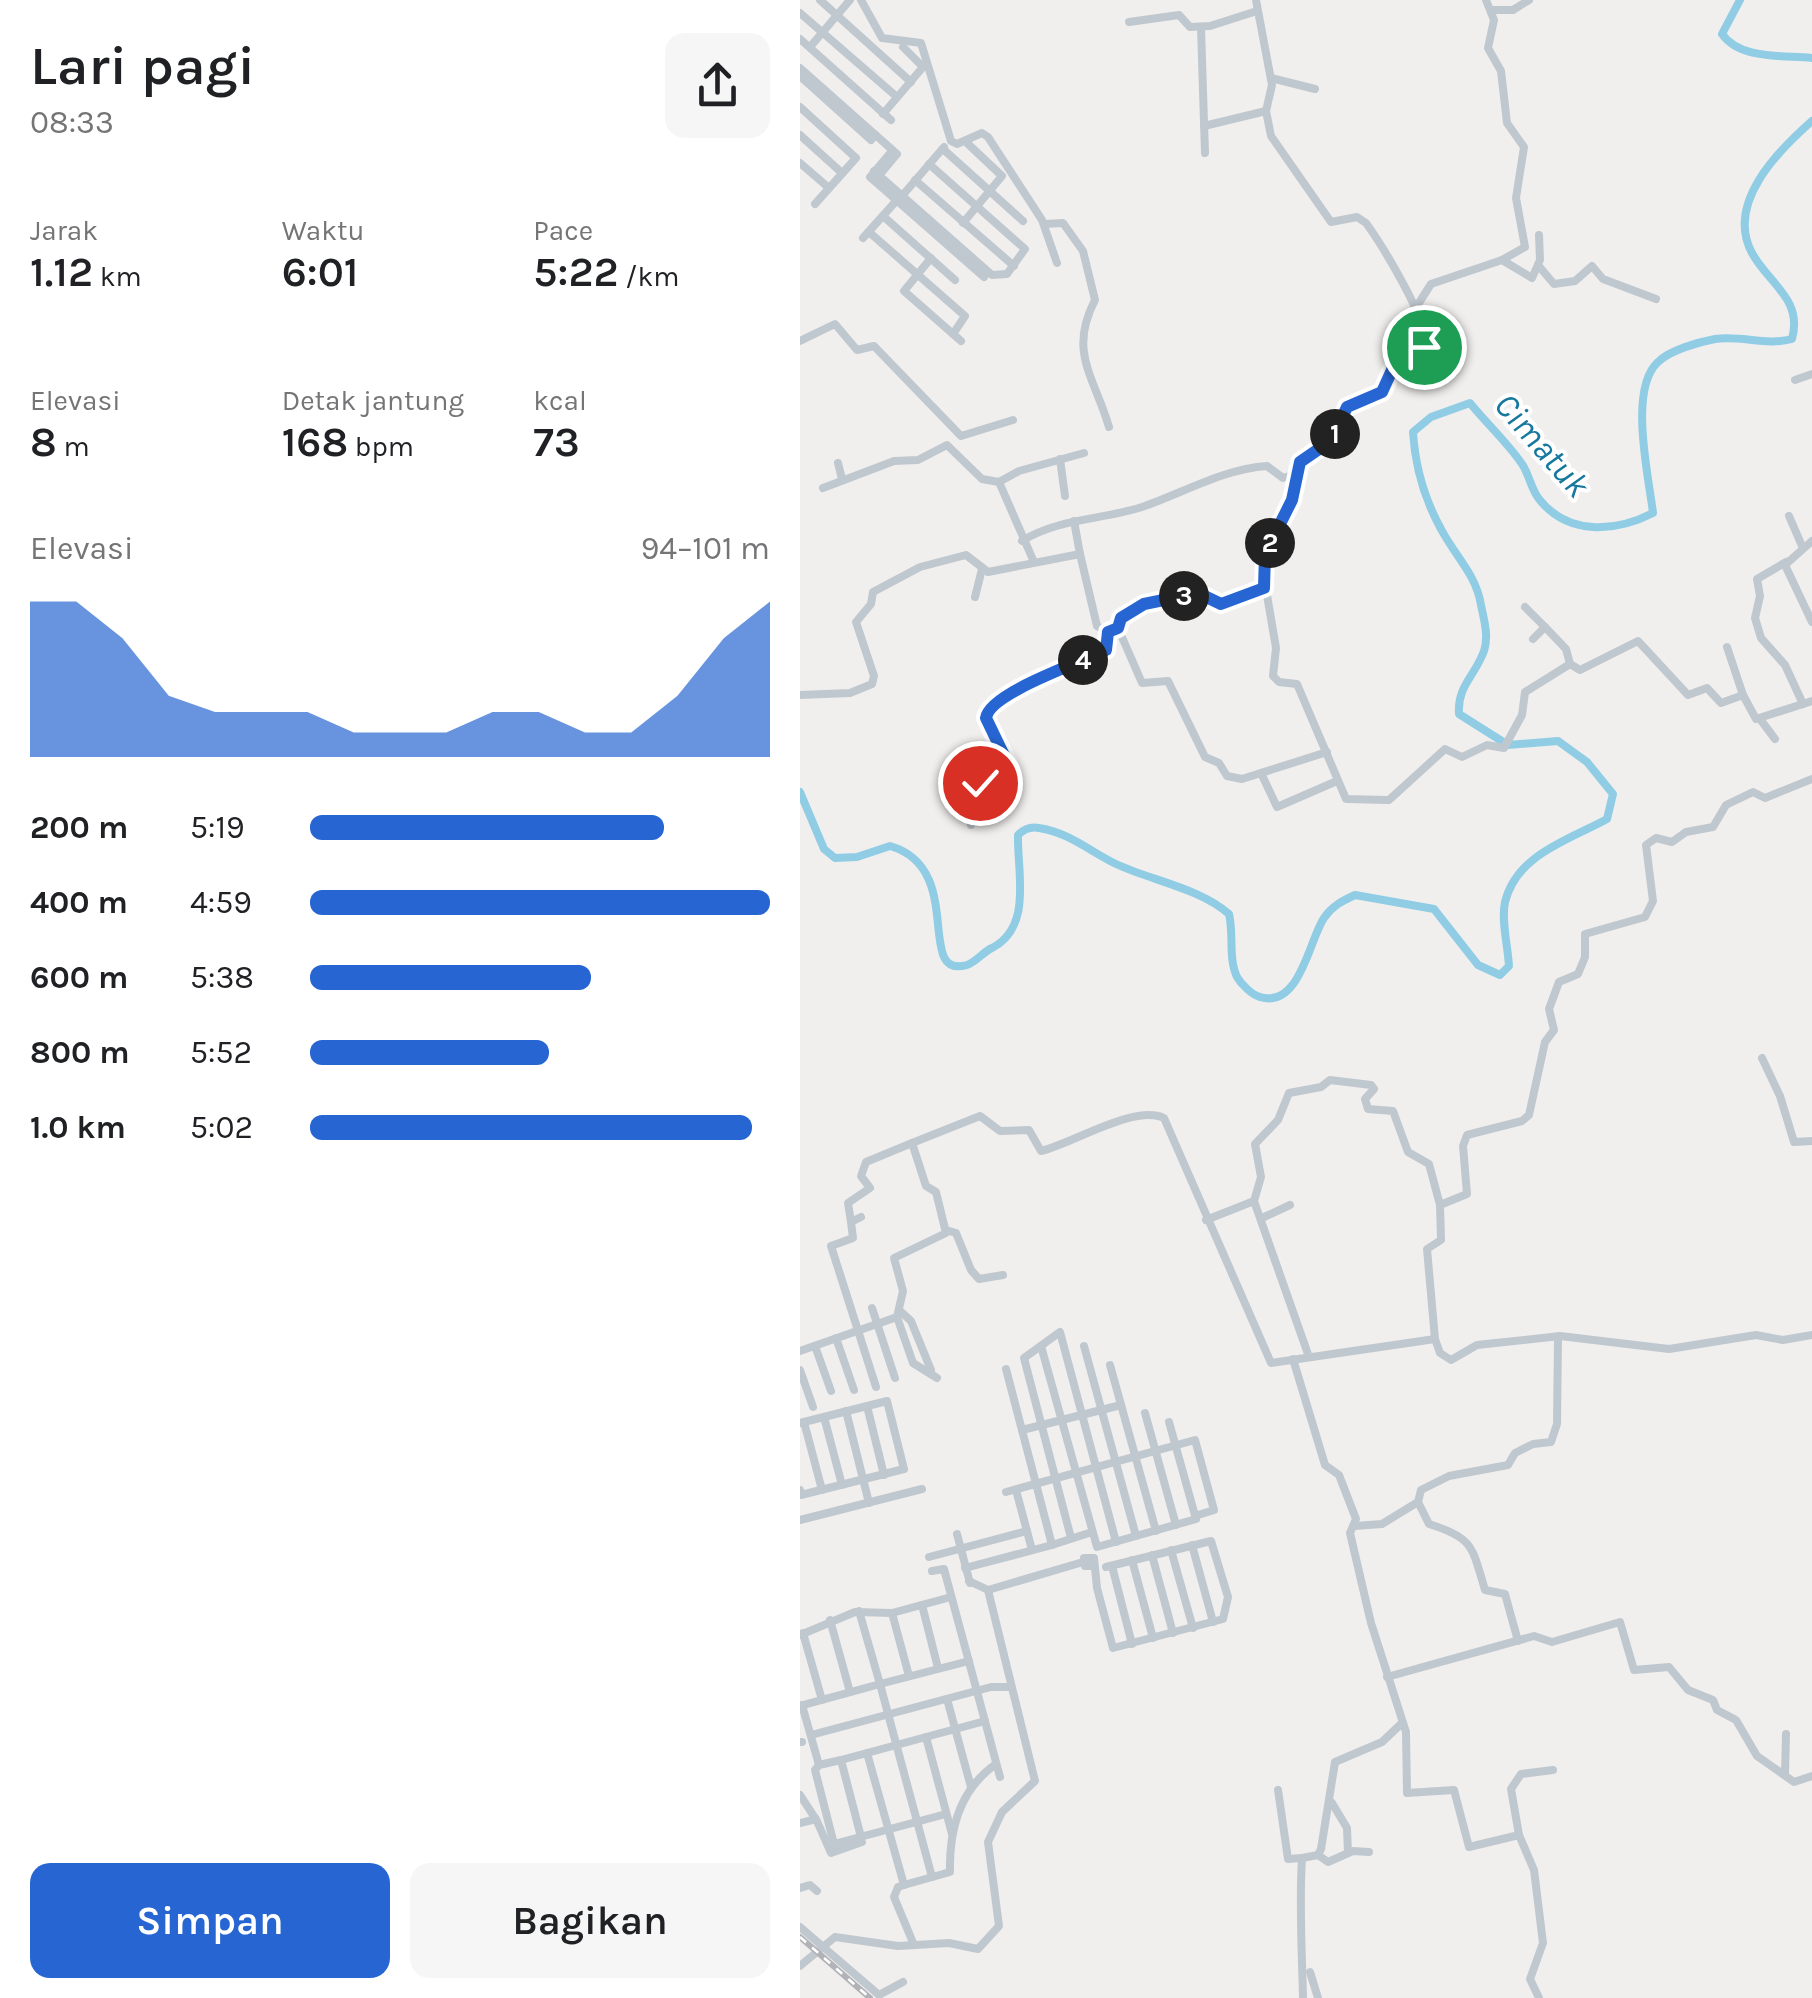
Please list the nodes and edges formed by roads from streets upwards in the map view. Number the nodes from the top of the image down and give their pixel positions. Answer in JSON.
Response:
{"nodes":[{"id":1,"x":820,"y":0,"type":"edge"},
{"id":2,"x":850,"y":0,"type":"edge"},
{"id":3,"x":861,"y":0,"type":"edge"},
{"id":4,"x":1256,"y":0,"type":"edge"},
{"id":5,"x":1486,"y":0,"type":"edge"},
{"id":6,"x":1529,"y":0,"type":"edge"},
{"id":7,"x":1492,"y":10,"type":"junction"},
{"id":8,"x":1257,"y":11,"type":"junction"},
{"id":9,"x":800,"y":13,"type":"edge"},
{"id":10,"x":838,"y":16,"type":"junction"},
{"id":11,"x":1129,"y":22,"type":"dead end"},
{"id":12,"x":1200,"y":28,"type":"junction"},
{"id":13,"x":822,"y":33,"type":"junction"},
{"id":14,"x":800,"y":39,"type":"edge"},
{"id":15,"x":904,"y":47,"type":"dead end"},
{"id":16,"x":810,"y":48,"type":"junction"},
{"id":17,"x":800,"y":68,"type":"edge"},
{"id":18,"x":800,"y":76,"type":"edge"},
{"id":19,"x":1271,"y":78,"type":"junction"},
{"id":20,"x":911,"y":82,"type":"junction"},
{"id":21,"x":1315,"y":89,"type":"dead end"},
{"id":22,"x":897,"y":98,"type":"junction"},
{"id":23,"x":800,"y":107,"type":"edge"},
{"id":24,"x":1266,"y":111,"type":"junction"},
{"id":25,"x":1204,"y":126,"type":"junction"},
{"id":26,"x":800,"y":135,"type":"edge"},
{"id":27,"x":875,"y":135,"type":"junction"},
{"id":28,"x":968,"y":143,"type":"dead end"},
{"id":29,"x":1206,"y":153,"type":"dead end"},
{"id":30,"x":800,"y":162,"type":"edge"},
{"id":31,"x":929,"y":164,"type":"junction"},
{"id":32,"x":842,"y":173,"type":"junction"},
{"id":33,"x":915,"y":180,"type":"junction"},
{"id":34,"x":829,"y":188,"type":"junction"},
{"id":35,"x":990,"y":192,"type":"junction"},
{"id":36,"x":899,"y":198,"type":"junction"},
{"id":37,"x":815,"y":204,"type":"dead end"},
{"id":38,"x":976,"y":206,"type":"junction"},
{"id":39,"x":883,"y":216,"type":"junction"},
{"id":40,"x":1024,"y":220,"type":"dead end"},
{"id":41,"x":963,"y":223,"type":"junction"},
{"id":42,"x":1044,"y":224,"type":"junction"},
{"id":43,"x":1539,"y":235,"type":"dead end"},
{"id":44,"x":931,"y":258,"type":"junction"},
{"id":45,"x":1502,"y":260,"type":"junction"},
{"id":46,"x":1057,"y":263,"type":"dead end"},
{"id":47,"x":1538,"y":265,"type":"junction"},
{"id":48,"x":1014,"y":266,"type":"junction"},
{"id":49,"x":916,"y":274,"type":"junction"},
{"id":50,"x":956,"y":280,"type":"dead end"},
{"id":51,"x":1656,"y":298,"type":"dead end"},
{"id":52,"x":1417,"y":306,"type":"junction"},
{"id":53,"x":800,"y":341,"type":"edge"},
{"id":54,"x":1812,"y":374,"type":"edge"},
{"id":55,"x":1795,"y":380,"type":"dead end"},
{"id":56,"x":1013,"y":420,"type":"dead end"},
{"id":57,"x":1109,"y":427,"type":"dead end"},
{"id":58,"x":959,"y":435,"type":"junction"},
{"id":59,"x":952,"y":446,"type":"junction"},
{"id":60,"x":1084,"y":452,"type":"dead end"},
{"id":61,"x":1060,"y":459,"type":"junction"},
{"id":62,"x":838,"y":463,"type":"dead end"},
{"id":63,"x":1296,"y":474,"type":"junction"},
{"id":64,"x":842,"y":479,"type":"junction"},
{"id":65,"x":999,"y":482,"type":"junction"},
{"id":66,"x":823,"y":488,"type":"dead end"},
{"id":67,"x":1065,"y":496,"type":"dead end"},
{"id":68,"x":1789,"y":516,"type":"dead end"},
{"id":69,"x":1074,"y":521,"type":"junction"},
{"id":70,"x":1022,"y":541,"type":"junction"},
{"id":71,"x":1812,"y":541,"type":"edge"},
{"id":72,"x":1802,"y":546,"type":"junction"},
{"id":73,"x":1080,"y":554,"type":"junction"},
{"id":74,"x":1034,"y":562,"type":"junction"},
{"id":75,"x":1786,"y":562,"type":"junction"},
{"id":76,"x":982,"y":568,"type":"junction"},
{"id":77,"x":1264,"y":588,"type":"junction"},
{"id":78,"x":976,"y":597,"type":"dead end"},
{"id":79,"x":1525,"y":607,"type":"dead end"},
{"id":80,"x":1812,"y":622,"type":"edge"},
{"id":81,"x":1545,"y":627,"type":"junction"},
{"id":82,"x":1118,"y":628,"type":"junction"},
{"id":83,"x":1108,"y":632,"type":"junction"},
{"id":84,"x":1533,"y":640,"type":"dead end"},
{"id":85,"x":1727,"y":647,"type":"dead end"},
{"id":86,"x":1570,"y":664,"type":"junction"},
{"id":87,"x":800,"y":695,"type":"edge"},
{"id":88,"x":1743,"y":695,"type":"junction"},
{"id":89,"x":1808,"y":702,"type":"edge"},
{"id":90,"x":1760,"y":719,"type":"junction"},
{"id":91,"x":1776,"y":739,"type":"dead end"},
{"id":92,"x":1327,"y":752,"type":"junction"},
{"id":93,"x":1261,"y":773,"type":"junction"},
{"id":94,"x":1812,"y":780,"type":"edge"},
{"id":95,"x":1338,"y":781,"type":"junction"},
{"id":96,"x":972,"y":825,"type":"dead end"},
{"id":97,"x":1762,"y":1058,"type":"dead end"},
{"id":98,"x":1812,"y":1141,"type":"edge"},
{"id":99,"x":912,"y":1142,"type":"junction"},
{"id":100,"x":1254,"y":1201,"type":"junction"},
{"id":101,"x":1290,"y":1205,"type":"dead end"},
{"id":102,"x":1440,"y":1206,"type":"junction"},
{"id":103,"x":861,"y":1216,"type":"dead end"},
{"id":104,"x":1262,"y":1218,"type":"junction"},
{"id":105,"x":1206,"y":1220,"type":"junction"},
{"id":106,"x":851,"y":1222,"type":"junction"},
{"id":107,"x":946,"y":1230,"type":"junction"},
{"id":108,"x":1003,"y":1274,"type":"dead end"},
{"id":109,"x":872,"y":1308,"type":"dead end"},
{"id":110,"x":899,"y":1314,"type":"junction"},
{"id":111,"x":877,"y":1324,"type":"junction"},
{"id":112,"x":857,"y":1331,"type":"junction"},
{"id":113,"x":1812,"y":1335,"type":"edge"},
{"id":114,"x":836,"y":1338,"type":"junction"},
{"id":115,"x":1558,"y":1338,"type":"junction"},
{"id":116,"x":1435,"y":1339,"type":"junction"},
{"id":117,"x":816,"y":1346,"type":"junction"},
{"id":118,"x":1041,"y":1346,"type":"junction"},
{"id":119,"x":1084,"y":1346,"type":"dead end"},
{"id":120,"x":800,"y":1352,"type":"edge"},
{"id":121,"x":1310,"y":1357,"type":"junction"},
{"id":122,"x":1293,"y":1359,"type":"junction"},
{"id":123,"x":1110,"y":1364,"type":"dead end"},
{"id":124,"x":800,"y":1370,"type":"edge"},
{"id":125,"x":1006,"y":1370,"type":"dead end"},
{"id":126,"x":895,"y":1378,"type":"dead end"},
{"id":127,"x":876,"y":1388,"type":"dead end"},
{"id":128,"x":854,"y":1390,"type":"dead end"},
{"id":129,"x":832,"y":1391,"type":"dead end"},
{"id":130,"x":1121,"y":1405,"type":"junction"},
{"id":131,"x":867,"y":1406,"type":"junction"},
{"id":132,"x":813,"y":1408,"type":"dead end"},
{"id":133,"x":1101,"y":1410,"type":"junction"},
{"id":134,"x":846,"y":1412,"type":"junction"},
{"id":135,"x":1145,"y":1413,"type":"dead end"},
{"id":136,"x":1082,"y":1415,"type":"junction"},
{"id":137,"x":824,"y":1417,"type":"junction"},
{"id":138,"x":1061,"y":1420,"type":"junction"},
{"id":139,"x":802,"y":1422,"type":"edge"},
{"id":140,"x":1169,"y":1422,"type":"dead end"},
{"id":141,"x":1042,"y":1425,"type":"junction"},
{"id":142,"x":1022,"y":1430,"type":"junction"},
{"id":143,"x":1175,"y":1445,"type":"junction"},
{"id":144,"x":1156,"y":1450,"type":"junction"},
{"id":145,"x":1136,"y":1456,"type":"junction"},
{"id":146,"x":1116,"y":1462,"type":"junction"},
{"id":147,"x":1096,"y":1467,"type":"junction"},
{"id":148,"x":1076,"y":1473,"type":"junction"},
{"id":149,"x":884,"y":1474,"type":"junction"},
{"id":150,"x":1054,"y":1479,"type":"junction"},
{"id":151,"x":863,"y":1480,"type":"junction"},
{"id":152,"x":1036,"y":1484,"type":"junction"},
{"id":153,"x":842,"y":1485,"type":"junction"},
{"id":154,"x":922,"y":1489,"type":"dead end"},
{"id":155,"x":800,"y":1490,"type":"edge"},
{"id":156,"x":822,"y":1490,"type":"junction"},
{"id":157,"x":869,"y":1502,"type":"junction"},
{"id":158,"x":1418,"y":1502,"type":"junction"},
{"id":159,"x":1195,"y":1516,"type":"junction"},
{"id":160,"x":800,"y":1520,"type":"edge"},
{"id":161,"x":1176,"y":1525,"type":"junction"},
{"id":162,"x":1355,"y":1526,"type":"junction"},
{"id":163,"x":1026,"y":1531,"type":"junction"},
{"id":164,"x":1156,"y":1531,"type":"junction"},
{"id":165,"x":957,"y":1534,"type":"dead end"},
{"id":166,"x":1087,"y":1534,"type":"junction"},
{"id":167,"x":1136,"y":1536,"type":"junction"},
{"id":168,"x":1071,"y":1538,"type":"junction"},
{"id":169,"x":1116,"y":1542,"type":"junction"},
{"id":170,"x":1052,"y":1544,"type":"junction"},
{"id":171,"x":1192,"y":1544,"type":"junction"},
{"id":172,"x":960,"y":1548,"type":"junction"},
{"id":173,"x":1032,"y":1550,"type":"junction"},
{"id":174,"x":1172,"y":1550,"type":"junction"},
{"id":175,"x":1152,"y":1555,"type":"junction"},
{"id":176,"x":929,"y":1556,"type":"dead end"},
{"id":177,"x":1132,"y":1560,"type":"junction"},
{"id":178,"x":1088,"y":1563,"type":"junction"},
{"id":179,"x":965,"y":1568,"type":"junction"},
{"id":180,"x":932,"y":1571,"type":"dead end"},
{"id":181,"x":1118,"y":1590,"type":"junction"},
{"id":182,"x":987,"y":1592,"type":"junction"},
{"id":183,"x":1098,"y":1592,"type":"junction"},
{"id":184,"x":951,"y":1597,"type":"junction"},
{"id":185,"x":922,"y":1605,"type":"junction"},
{"id":186,"x":860,"y":1611,"type":"junction"},
{"id":187,"x":892,"y":1613,"type":"junction"},
{"id":188,"x":830,"y":1620,"type":"junction"},
{"id":189,"x":1213,"y":1622,"type":"junction"},
{"id":190,"x":1192,"y":1628,"type":"junction"},
{"id":191,"x":1172,"y":1633,"type":"junction"},
{"id":192,"x":802,"y":1634,"type":"edge"},
{"id":193,"x":1152,"y":1638,"type":"junction"},
{"id":194,"x":1518,"y":1641,"type":"junction"},
{"id":195,"x":1132,"y":1644,"type":"junction"},
{"id":196,"x":969,"y":1660,"type":"junction"},
{"id":197,"x":938,"y":1668,"type":"junction"},
{"id":198,"x":909,"y":1676,"type":"junction"},
{"id":199,"x":1388,"y":1677,"type":"junction"},
{"id":200,"x":1008,"y":1682,"type":"junction"},
{"id":201,"x":880,"y":1684,"type":"junction"},
{"id":202,"x":976,"y":1691,"type":"junction"},
{"id":203,"x":850,"y":1692,"type":"junction"},
{"id":204,"x":822,"y":1700,"type":"junction"},
{"id":205,"x":947,"y":1700,"type":"junction"},
{"id":206,"x":801,"y":1705,"type":"edge"},
{"id":207,"x":888,"y":1714,"type":"junction"},
{"id":208,"x":986,"y":1722,"type":"junction"},
{"id":209,"x":1401,"y":1724,"type":"junction"},
{"id":210,"x":955,"y":1729,"type":"junction"},
{"id":211,"x":1786,"y":1734,"type":"dead end"},
{"id":212,"x":811,"y":1735,"type":"junction"},
{"id":213,"x":926,"y":1736,"type":"junction"},
{"id":214,"x":896,"y":1744,"type":"junction"},
{"id":215,"x":868,"y":1753,"type":"junction"},
{"id":216,"x":841,"y":1760,"type":"junction"},
{"id":217,"x":996,"y":1764,"type":"junction"},
{"id":218,"x":819,"y":1765,"type":"junction"},
{"id":219,"x":1553,"y":1770,"type":"dead end"},
{"id":220,"x":1785,"y":1773,"type":"junction"},
{"id":221,"x":1812,"y":1776,"type":"edge"},
{"id":222,"x":1000,"y":1777,"type":"dead end"},
{"id":223,"x":971,"y":1787,"type":"junction"},
{"id":224,"x":1278,"y":1790,"type":"dead end"},
{"id":225,"x":800,"y":1795,"type":"edge"},
{"id":226,"x":964,"y":1798,"type":"junction"},
{"id":227,"x":1332,"y":1803,"type":"junction"},
{"id":228,"x":945,"y":1809,"type":"junction"},
{"id":229,"x":815,"y":1818,"type":"junction"},
{"id":230,"x":917,"y":1822,"type":"junction"},
{"id":231,"x":800,"y":1823,"type":"edge"},
{"id":232,"x":888,"y":1830,"type":"junction"},
{"id":233,"x":952,"y":1834,"type":"junction"},
{"id":234,"x":1519,"y":1835,"type":"junction"},
{"id":235,"x":862,"y":1840,"type":"junction"},
{"id":236,"x":1369,"y":1852,"type":"dead end"},
{"id":237,"x":1348,"y":1853,"type":"junction"},
{"id":238,"x":1318,"y":1855,"type":"junction"},
{"id":239,"x":1302,"y":1858,"type":"junction"},
{"id":240,"x":932,"y":1877,"type":"junction"},
{"id":241,"x":904,"y":1885,"type":"junction"},
{"id":242,"x":800,"y":1888,"type":"edge"},
{"id":243,"x":818,"y":1891,"type":"dead end"},
{"id":244,"x":800,"y":1927,"type":"edge"},
{"id":245,"x":1302,"y":1933,"type":"junction"},
{"id":246,"x":820,"y":1946,"type":"junction"},
{"id":247,"x":914,"y":1946,"type":"junction"},
{"id":248,"x":800,"y":1966,"type":"edge"},
{"id":249,"x":903,"y":1982,"type":"dead end"},
{"id":250,"x":880,"y":1997,"type":"edge"},
{"id":251,"x":1303,"y":1998,"type":"edge"},
{"id":252,"x":1318,"y":1998,"type":"edge"},
{"id":253,"x":1539,"y":1998,"type":"edge"}],
"edges":[{"from":1,"to":10,"type":"street"},
{"from":2,"to":10,"type":"street"},
{"from":3,"to":42,"type":"street"},
{"from":4,"to":8,"type":"street"},
{"from":5,"to":7,"type":"street"},
{"from":6,"to":7,"type":"street"},
{"from":7,"to":45,"type":"street"},
{"from":8,"to":12,"type":"street"},
{"from":8,"to":19,"type":"street"},
{"from":9,"to":13,"type":"street"},
{"from":10,"to":13,"type":"street"},
{"from":10,"to":20,"type":"street"},
{"from":11,"to":12,"type":"street"},
{"from":12,"to":25,"type":"street"},
{"from":13,"to":16,"type":"street"},
{"from":13,"to":22,"type":"street"},
{"from":14,"to":16,"type":"street"},
{"from":15,"to":20,"type":"street"},
{"from":16,"to":22,"type":"street"},
{"from":17,"to":27,"type":"street"},
{"from":18,"to":27,"type":"street"},
{"from":19,"to":21,"type":"street"},
{"from":19,"to":24,"type":"street"},
{"from":20,"to":22,"type":"street"},
{"from":23,"to":32,"type":"street"},
{"from":24,"to":25,"type":"street"},
{"from":24,"to":52,"type":"street"},
{"from":25,"to":29,"type":"street"},
{"from":26,"to":32,"type":"street"},
{"from":27,"to":36,"type":"street"},
{"from":28,"to":35,"type":"street"},
{"from":30,"to":34,"type":"street"},
{"from":31,"to":33,"type":"street"},
{"from":31,"to":35,"type":"street"},
{"from":31,"to":38,"type":"street"},
{"from":32,"to":34,"type":"street"},
{"from":33,"to":36,"type":"street"},
{"from":33,"to":41,"type":"street"},
{"from":34,"to":37,"type":"street"},
{"from":35,"to":38,"type":"street"},
{"from":35,"to":40,"type":"street"},
{"from":36,"to":39,"type":"street"},
{"from":36,"to":48,"type":"street"},
{"from":38,"to":41,"type":"street"},
{"from":38,"to":48,"type":"street"},
{"from":39,"to":44,"type":"street"},
{"from":39,"to":49,"type":"street"},
{"from":41,"to":48,"type":"street"},
{"from":42,"to":46,"type":"street"},
{"from":42,"to":57,"type":"street"},
{"from":43,"to":47,"type":"street"},
{"from":44,"to":49,"type":"street"},
{"from":44,"to":50,"type":"street"},
{"from":45,"to":47,"type":"street"},
{"from":45,"to":52,"type":"street"},
{"from":47,"to":51,"type":"street"},
{"from":49,"to":49,"type":"street"},
{"from":52,"to":63,"type":"street"},
{"from":53,"to":58,"type":"street"},
{"from":54,"to":55,"type":"street"},
{"from":56,"to":58,"type":"street"},
{"from":58,"to":59,"type":"street"},
{"from":59,"to":64,"type":"street"},
{"from":59,"to":65,"type":"street"},
{"from":60,"to":61,"type":"street"},
{"from":61,"to":65,"type":"street"},
{"from":61,"to":67,"type":"street"},
{"from":62,"to":64,"type":"street"},
{"from":63,"to":69,"type":"street"},
{"from":63,"to":77,"type":"street"},
{"from":64,"to":66,"type":"street"},
{"from":65,"to":70,"type":"street"},
{"from":68,"to":72,"type":"street"},
{"from":69,"to":70,"type":"street"},
{"from":69,"to":73,"type":"street"},
{"from":70,"to":74,"type":"street"},
{"from":71,"to":72,"type":"street"},
{"from":72,"to":75,"type":"street"},
{"from":73,"to":74,"type":"street"},
{"from":73,"to":83,"type":"street"},
{"from":74,"to":76,"type":"street"},
{"from":75,"to":80,"type":"street"},
{"from":75,"to":89,"type":"street"},
{"from":76,"to":78,"type":"street"},
{"from":76,"to":87,"type":"street"},
{"from":77,"to":82,"type":"street"},
{"from":77,"to":92,"type":"street"},
{"from":79,"to":81,"type":"street"},
{"from":81,"to":84,"type":"street"},
{"from":81,"to":86,"type":"street"},
{"from":82,"to":83,"type":"street"},
{"from":82,"to":93,"type":"street"},
{"from":83,"to":96,"type":"street"},
{"from":85,"to":88,"type":"street"},
{"from":86,"to":88,"type":"street"},
{"from":86,"to":95,"type":"street"},
{"from":88,"to":90,"type":"street"},
{"from":89,"to":90,"type":"street"},
{"from":90,"to":91,"type":"street"},
{"from":92,"to":93,"type":"street"},
{"from":92,"to":95,"type":"street"},
{"from":93,"to":95,"type":"street"},
{"from":94,"to":102,"type":"street"},
{"from":97,"to":98,"type":"street"},
{"from":99,"to":105,"type":"street"},
{"from":99,"to":106,"type":"street"},
{"from":99,"to":107,"type":"street"},
{"from":100,"to":102,"type":"street"},
{"from":100,"to":104,"type":"street"},
{"from":100,"to":105,"type":"street"},
{"from":101,"to":104,"type":"street"},
{"from":102,"to":116,"type":"street"},
{"from":103,"to":106,"type":"street"},
{"from":104,"to":121,"type":"street"},
{"from":105,"to":122,"type":"street"},
{"from":106,"to":112,"type":"street"},
{"from":107,"to":108,"type":"street"},
{"from":107,"to":110,"type":"street"},
{"from":109,"to":111,"type":"street"},
{"from":110,"to":110,"type":"street"},
{"from":110,"to":111,"type":"street"},
{"from":111,"to":112,"type":"street"},
{"from":111,"to":126,"type":"street"},
{"from":112,"to":114,"type":"street"},
{"from":112,"to":127,"type":"street"},
{"from":113,"to":115,"type":"street"},
{"from":114,"to":117,"type":"street"},
{"from":114,"to":128,"type":"street"},
{"from":115,"to":116,"type":"street"},
{"from":115,"to":158,"type":"street"},
{"from":116,"to":121,"type":"street"},
{"from":117,"to":120,"type":"street"},
{"from":117,"to":129,"type":"street"},
{"from":118,"to":136,"type":"street"},
{"from":118,"to":138,"type":"street"},
{"from":118,"to":141,"type":"street"},
{"from":119,"to":133,"type":"street"},
{"from":121,"to":122,"type":"street"},
{"from":122,"to":162,"type":"street"},
{"from":123,"to":130,"type":"street"},
{"from":124,"to":132,"type":"street"},
{"from":125,"to":142,"type":"street"},
{"from":130,"to":133,"type":"street"},
{"from":130,"to":145,"type":"street"},
{"from":131,"to":134,"type":"street"},
{"from":131,"to":149,"type":"street"},
{"from":131,"to":149,"type":"street"},
{"from":133,"to":136,"type":"street"},
{"from":133,"to":146,"type":"street"},
{"from":134,"to":137,"type":"street"},
{"from":134,"to":151,"type":"street"},
{"from":135,"to":144,"type":"street"},
{"from":136,"to":138,"type":"street"},
{"from":136,"to":147,"type":"street"},
{"from":137,"to":139,"type":"street"},
{"from":137,"to":153,"type":"street"},
{"from":138,"to":141,"type":"street"},
{"from":138,"to":148,"type":"street"},
{"from":139,"to":156,"type":"street"},
{"from":140,"to":143,"type":"street"},
{"from":141,"to":142,"type":"street"},
{"from":141,"to":150,"type":"street"},
{"from":142,"to":152,"type":"street"},
{"from":143,"to":144,"type":"street"},
{"from":143,"to":159,"type":"street"},
{"from":143,"to":159,"type":"street"},
{"from":144,"to":145,"type":"street"},
{"from":144,"to":161,"type":"street"},
{"from":145,"to":146,"type":"street"},
{"from":145,"to":164,"type":"street"},
{"from":146,"to":147,"type":"street"},
{"from":146,"to":167,"type":"street"},
{"from":147,"to":148,"type":"street"},
{"from":147,"to":169,"type":"street"},
{"from":148,"to":150,"type":"street"},
{"from":148,"to":166,"type":"street"},
{"from":149,"to":151,"type":"street"},
{"from":150,"to":152,"type":"street"},
{"from":150,"to":168,"type":"street"},
{"from":151,"to":153,"type":"street"},
{"from":151,"to":157,"type":"street"},
{"from":152,"to":163,"type":"street"},
{"from":152,"to":170,"type":"street"},
{"from":153,"to":156,"type":"street"},
{"from":154,"to":157,"type":"street"},
{"from":155,"to":156,"type":"street"},
{"from":157,"to":160,"type":"street"},
{"from":158,"to":162,"type":"street"},
{"from":158,"to":194,"type":"street"},
{"from":159,"to":161,"type":"street"},
{"from":161,"to":164,"type":"street"},
{"from":162,"to":199,"type":"street"},
{"from":163,"to":172,"type":"street"},
{"from":163,"to":173,"type":"street"},
{"from":164,"to":167,"type":"street"},
{"from":165,"to":172,"type":"street"},
{"from":166,"to":168,"type":"street"},
{"from":166,"to":169,"type":"street"},
{"from":166,"to":178,"type":"street"},
{"from":167,"to":169,"type":"street"},
{"from":168,"to":170,"type":"street"},
{"from":170,"to":173,"type":"street"},
{"from":171,"to":174,"type":"street"},
{"from":171,"to":189,"type":"street"},
{"from":171,"to":189,"type":"street"},
{"from":172,"to":176,"type":"street"},
{"from":172,"to":179,"type":"street"},
{"from":173,"to":179,"type":"street"},
{"from":174,"to":175,"type":"street"},
{"from":174,"to":190,"type":"street"},
{"from":175,"to":177,"type":"street"},
{"from":175,"to":191,"type":"street"},
{"from":177,"to":181,"type":"street"},
{"from":177,"to":193,"type":"street"},
{"from":178,"to":182,"type":"street"},
{"from":178,"to":183,"type":"street"},
{"from":179,"to":182,"type":"street"},
{"from":180,"to":184,"type":"street"},
{"from":181,"to":183,"type":"street"},
{"from":181,"to":195,"type":"street"},
{"from":182,"to":200,"type":"street"},
{"from":183,"to":195,"type":"street"},
{"from":184,"to":185,"type":"street"},
{"from":184,"to":196,"type":"street"},
{"from":185,"to":187,"type":"street"},
{"from":185,"to":197,"type":"street"},
{"from":186,"to":187,"type":"street"},
{"from":186,"to":188,"type":"street"},
{"from":186,"to":201,"type":"street"},
{"from":187,"to":198,"type":"street"},
{"from":188,"to":192,"type":"street"},
{"from":188,"to":203,"type":"street"},
{"from":189,"to":190,"type":"street"},
{"from":190,"to":191,"type":"street"},
{"from":191,"to":193,"type":"street"},
{"from":192,"to":204,"type":"street"},
{"from":193,"to":195,"type":"street"},
{"from":194,"to":199,"type":"street"},
{"from":194,"to":220,"type":"street"},
{"from":196,"to":197,"type":"street"},
{"from":196,"to":202,"type":"street"},
{"from":197,"to":198,"type":"street"},
{"from":198,"to":201,"type":"street"},
{"from":199,"to":209,"type":"street"},
{"from":200,"to":202,"type":"street"},
{"from":200,"to":247,"type":"street"},
{"from":201,"to":203,"type":"street"},
{"from":201,"to":207,"type":"street"},
{"from":202,"to":205,"type":"street"},
{"from":202,"to":208,"type":"street"},
{"from":203,"to":204,"type":"street"},
{"from":204,"to":206,"type":"street"},
{"from":205,"to":207,"type":"street"},
{"from":205,"to":210,"type":"street"},
{"from":206,"to":212,"type":"street"},
{"from":207,"to":212,"type":"street"},
{"from":207,"to":214,"type":"street"},
{"from":208,"to":210,"type":"street"},
{"from":208,"to":217,"type":"street"},
{"from":209,"to":227,"type":"street"},
{"from":209,"to":234,"type":"street"},
{"from":210,"to":213,"type":"street"},
{"from":210,"to":223,"type":"street"},
{"from":211,"to":220,"type":"street"},
{"from":212,"to":218,"type":"street"},
{"from":213,"to":214,"type":"street"},
{"from":213,"to":228,"type":"street"},
{"from":214,"to":215,"type":"street"},
{"from":214,"to":230,"type":"street"},
{"from":215,"to":216,"type":"street"},
{"from":215,"to":232,"type":"street"},
{"from":216,"to":218,"type":"street"},
{"from":216,"to":235,"type":"street"},
{"from":217,"to":222,"type":"street"},
{"from":217,"to":223,"type":"street"},
{"from":218,"to":235,"type":"street"},
{"from":219,"to":234,"type":"street"},
{"from":220,"to":221,"type":"street"},
{"from":223,"to":226,"type":"street"},
{"from":224,"to":239,"type":"street"},
{"from":225,"to":229,"type":"street"},
{"from":226,"to":228,"type":"street"},
{"from":226,"to":233,"type":"street"},
{"from":227,"to":237,"type":"street"},
{"from":227,"to":238,"type":"street"},
{"from":228,"to":230,"type":"street"},
{"from":228,"to":233,"type":"street"},
{"from":229,"to":231,"type":"street"},
{"from":229,"to":235,"type":"street"},
{"from":230,"to":232,"type":"street"},
{"from":230,"to":240,"type":"street"},
{"from":232,"to":235,"type":"street"},
{"from":232,"to":241,"type":"street"},
{"from":233,"to":240,"type":"street"},
{"from":234,"to":253,"type":"street"},
{"from":236,"to":237,"type":"street"},
{"from":237,"to":238,"type":"street"},
{"from":238,"to":239,"type":"street"},
{"from":239,"to":245,"type":"street"},
{"from":240,"to":241,"type":"street"},
{"from":241,"to":247,"type":"street"},
{"from":242,"to":243,"type":"street"},
{"from":244,"to":246,"type":"street"},
{"from":245,"to":251,"type":"street"},
{"from":245,"to":252,"type":"street"},
{"from":246,"to":247,"type":"street"},
{"from":246,"to":248,"type":"street"},
{"from":246,"to":250,"type":"street"},
{"from":249,"to":250,"type":"street"}]}
